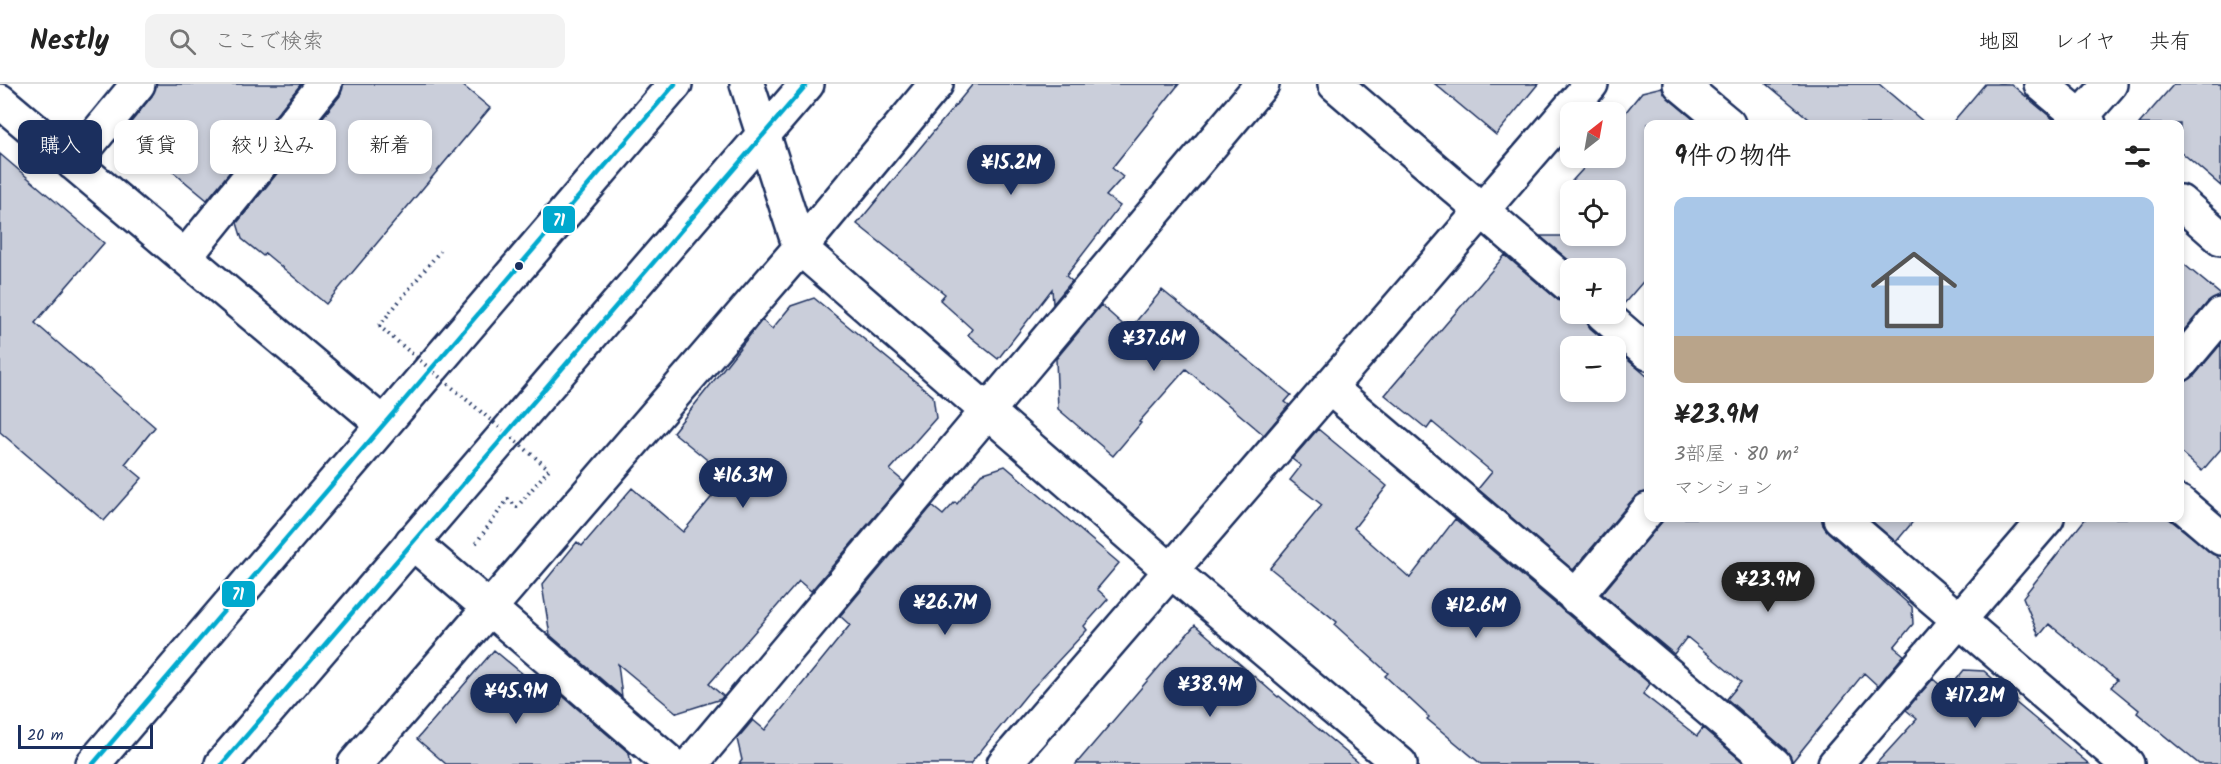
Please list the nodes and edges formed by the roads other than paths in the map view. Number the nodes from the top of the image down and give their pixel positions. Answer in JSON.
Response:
{"nodes":[{"id":1,"x":138,"y":84,"type":"edge"},
{"id":2,"x":325,"y":84,"type":"edge"},
{"id":3,"x":675,"y":84,"type":"edge"},
{"id":4,"x":747,"y":84,"type":"edge"},
{"id":5,"x":807,"y":84,"type":"edge"},
{"id":6,"x":936,"y":84,"type":"edge"},
{"id":7,"x":1262,"y":84,"type":"edge"},
{"id":8,"x":1335,"y":84,"type":"edge"},
{"id":9,"x":1591,"y":84,"type":"edge"},
{"id":10,"x":1680,"y":84,"type":"edge"},
{"id":11,"x":2041,"y":84,"type":"edge"},
{"id":12,"x":2110,"y":84,"type":"edge"},
{"id":13,"x":0,"y":101,"type":"edge"},
{"id":14,"x":22,"y":120,"type":"edge"},
{"id":15,"x":1723,"y":120,"type":"edge"},
{"id":16,"x":2084,"y":120,"type":"edge"},
{"id":17,"x":2086,"y":120,"type":"edge"},
{"id":18,"x":102,"y":128,"type":"edge"},
{"id":19,"x":763,"y":136,"type":"junction"},
{"id":20,"x":86,"y":174,"type":"edge"},
{"id":21,"x":2184,"y":206,"type":"edge"},
{"id":22,"x":1482,"y":210,"type":"junction"},
{"id":23,"x":2221,"y":238,"type":"edge"},
{"id":24,"x":800,"y":248,"type":"junction"},
{"id":25,"x":185,"y":257,"type":"junction"},
{"id":26,"x":1560,"y":277,"type":"edge"},
{"id":27,"x":2221,"y":315,"type":"edge"},
{"id":28,"x":1615,"y":324,"type":"edge"},
{"id":29,"x":1644,"y":350,"type":"edge"},
{"id":30,"x":2184,"y":359,"type":"edge"},
{"id":31,"x":1330,"y":388,"type":"junction"},
{"id":32,"x":988,"y":412,"type":"junction"},
{"id":33,"x":383,"y":424,"type":"junction"},
{"id":34,"x":2184,"y":506,"type":"edge"},
{"id":35,"x":1644,"y":515,"type":"edge"},
{"id":36,"x":1845,"y":522,"type":"edge"},
{"id":37,"x":2044,"y":522,"type":"edge"},
{"id":38,"x":2221,"y":538,"type":"edge"},
{"id":39,"x":412,"y":542,"type":"junction"},
{"id":40,"x":1170,"y":570,"type":"junction"},
{"id":41,"x":1575,"y":597,"type":"junction"},
{"id":42,"x":489,"y":608,"type":"junction"},
{"id":43,"x":1959,"y":620,"type":"junction"},
{"id":44,"x":1013,"y":761,"type":"edge"},
{"id":45,"x":93,"y":764,"type":"edge"},
{"id":46,"x":222,"y":764,"type":"edge"},
{"id":47,"x":355,"y":764,"type":"edge"},
{"id":48,"x":670,"y":764,"type":"edge"},
{"id":49,"x":691,"y":764,"type":"edge"},
{"id":50,"x":1400,"y":764,"type":"edge"},
{"id":51,"x":1774,"y":764,"type":"edge"},
{"id":52,"x":1836,"y":764,"type":"edge"},
{"id":53,"x":2127,"y":764,"type":"edge"}],
"edges":[{"from":1,"to":18,"type":"street"},
{"from":2,"to":25,"type":"street"},
{"from":3,"to":33,"type":"street"},
{"from":4,"to":19,"type":"street"},
{"from":5,"to":19,"type":"street"},
{"from":6,"to":24,"type":"street"},
{"from":7,"to":32,"type":"street"},
{"from":8,"to":22,"type":"street"},
{"from":9,"to":22,"type":"street"},
{"from":10,"to":15,"type":"street"},
{"from":11,"to":16,"type":"street"},
{"from":12,"to":17,"type":"street"},
{"from":13,"to":14,"type":"street"},
{"from":19,"to":24,"type":"street"},
{"from":19,"to":39,"type":"street"},
{"from":20,"to":25,"type":"street"},
{"from":21,"to":23,"type":"street"},
{"from":22,"to":26,"type":"street"},
{"from":22,"to":31,"type":"street"},
{"from":24,"to":32,"type":"street"},
{"from":24,"to":42,"type":"street"},
{"from":25,"to":33,"type":"street"},
{"from":27,"to":30,"type":"street"},
{"from":28,"to":29,"type":"street"},
{"from":31,"to":40,"type":"street"},
{"from":31,"to":41,"type":"street"},
{"from":32,"to":40,"type":"street"},
{"from":32,"to":49,"type":"street"},
{"from":33,"to":45,"type":"street"},
{"from":34,"to":38,"type":"street"},
{"from":35,"to":41,"type":"street"},
{"from":36,"to":43,"type":"street"},
{"from":37,"to":43,"type":"street"},
{"from":39,"to":42,"type":"street"},
{"from":39,"to":46,"type":"street"},
{"from":40,"to":44,"type":"street"},
{"from":40,"to":50,"type":"street"},
{"from":41,"to":51,"type":"street"},
{"from":42,"to":47,"type":"street"},
{"from":42,"to":48,"type":"street"},
{"from":43,"to":52,"type":"street"},
{"from":43,"to":53,"type":"street"}]}
